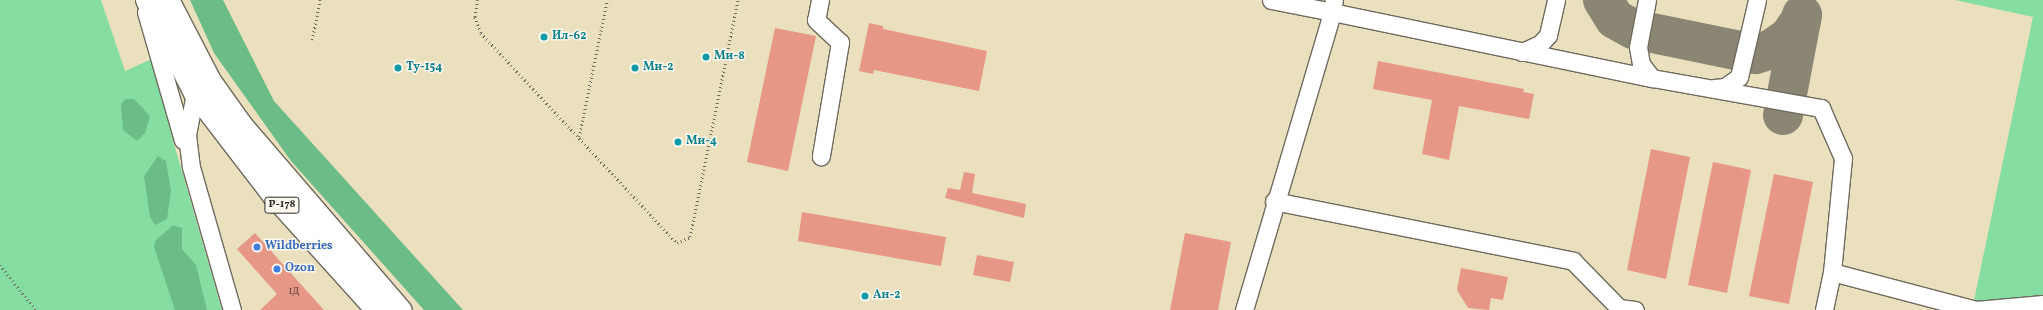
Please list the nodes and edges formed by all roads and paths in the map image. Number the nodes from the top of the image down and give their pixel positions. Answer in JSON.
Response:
{"nodes":[{"id":1,"x":142,"y":0,"type":"edge"},
{"id":2,"x":147,"y":0,"type":"edge"},
{"id":3,"x":168,"y":0,"type":"edge"},
{"id":4,"x":320,"y":0,"type":"edge"},
{"id":5,"x":478,"y":0,"type":"edge"},
{"id":6,"x":607,"y":0,"type":"edge"},
{"id":7,"x":738,"y":0,"type":"edge"},
{"id":8,"x":820,"y":0,"type":"edge"},
{"id":9,"x":1271,"y":0,"type":"edge"},
{"id":10,"x":1556,"y":0,"type":"edge"},
{"id":11,"x":1647,"y":0,"type":"edge"},
{"id":12,"x":1757,"y":0,"type":"edge"},
{"id":13,"x":1333,"y":6,"type":"edge"},
{"id":14,"x":312,"y":40,"type":"dead end"},
{"id":15,"x":1522,"y":52,"type":"junction"},
{"id":16,"x":1652,"y":78,"type":"junction"},
{"id":17,"x":203,"y":87,"type":"junction"},
{"id":18,"x":1710,"y":89,"type":"junction"},
{"id":19,"x":578,"y":137,"type":"junction"},
{"id":20,"x":821,"y":156,"type":"dead end"},
{"id":21,"x":191,"y":167,"type":"junction"},
{"id":22,"x":1274,"y":201,"type":"junction"},
{"id":23,"x":0,"y":265,"type":"edge"},
{"id":24,"x":1832,"y":272,"type":"junction"},
{"id":25,"x":2043,"y":304,"type":"edge"},
{"id":26,"x":36,"y":310,"type":"edge"},
{"id":27,"x":232,"y":310,"type":"edge"},
{"id":28,"x":377,"y":310,"type":"edge"},
{"id":29,"x":400,"y":310,"type":"edge"},
{"id":30,"x":1244,"y":310,"type":"edge"},
{"id":31,"x":1635,"y":310,"type":"edge"},
{"id":32,"x":1824,"y":310,"type":"edge"}],
"edges":[{"from":1,"to":21,"type":"street"},
{"from":2,"to":17,"type":"highway","number":"Р-178"},
{"from":3,"to":17,"type":"highway","number":"Р-178"},
{"from":4,"to":14,"type":"path"},
{"from":5,"to":19,"type":"path"},
{"from":6,"to":19,"type":"path"},
{"from":7,"to":19,"type":"path"},
{"from":8,"to":20,"type":"street"},
{"from":9,"to":13,"type":"street"},
{"from":10,"to":15,"type":"street"},
{"from":11,"to":16,"type":"street"},
{"from":12,"to":18,"type":"street"},
{"from":13,"to":15,"type":"street"},
{"from":13,"to":22,"type":"street"},
{"from":15,"to":16,"type":"street"},
{"from":16,"to":18,"type":"street"},
{"from":17,"to":21,"type":"street"},
{"from":17,"to":28,"type":"highway","number":"Р-178"},
{"from":17,"to":29,"type":"highway","number":"Р-178"},
{"from":18,"to":24,"type":"street"},
{"from":21,"to":27,"type":"street"},
{"from":22,"to":30,"type":"street"},
{"from":22,"to":31,"type":"street"},
{"from":23,"to":26,"type":"path"},
{"from":24,"to":25,"type":"street"},
{"from":24,"to":32,"type":"street"}]}
